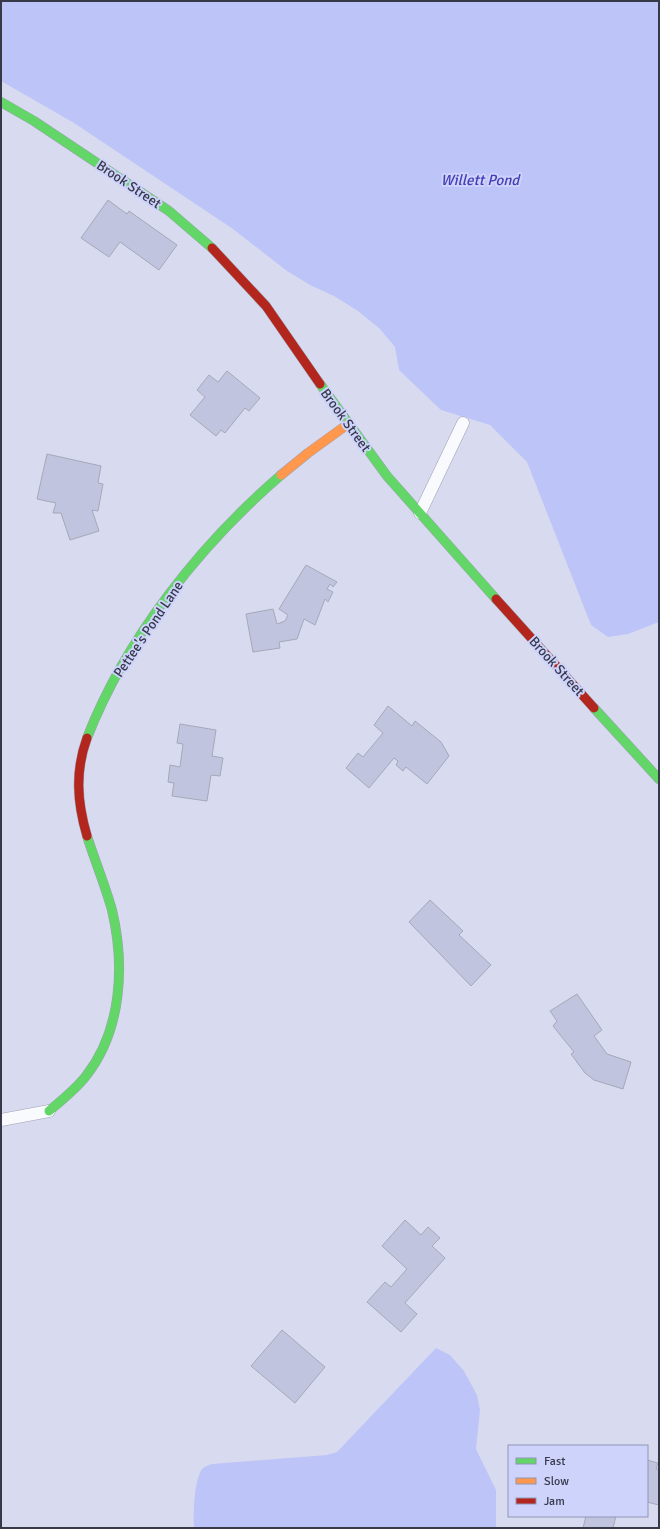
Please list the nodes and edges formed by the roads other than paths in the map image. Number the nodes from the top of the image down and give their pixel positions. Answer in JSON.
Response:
{"nodes":[{"id":1,"x":1,"y":102,"type":"edge"},
{"id":2,"x":463,"y":422,"type":"dead end"},
{"id":3,"x":348,"y":424,"type":"junction"},
{"id":4,"x":420,"y":513,"type":"junction"},
{"id":5,"x":659,"y":779,"type":"edge"},
{"id":6,"x":49,"y":1111,"type":"joint"},
{"id":7,"x":1,"y":1120,"type":"edge"}],
"edges":[{"from":1,"to":3,"type":"street","name":"Brook Street"},
{"from":2,"to":4,"type":"lane"},
{"from":3,"to":4,"type":"street","name":"Brook Street"},
{"from":3,"to":6,"type":"street","name":"Pettee's Pond Lane"},
{"from":4,"to":5,"type":"street","name":"Brook Street"},
{"from":6,"to":7,"type":"lane"}]}
